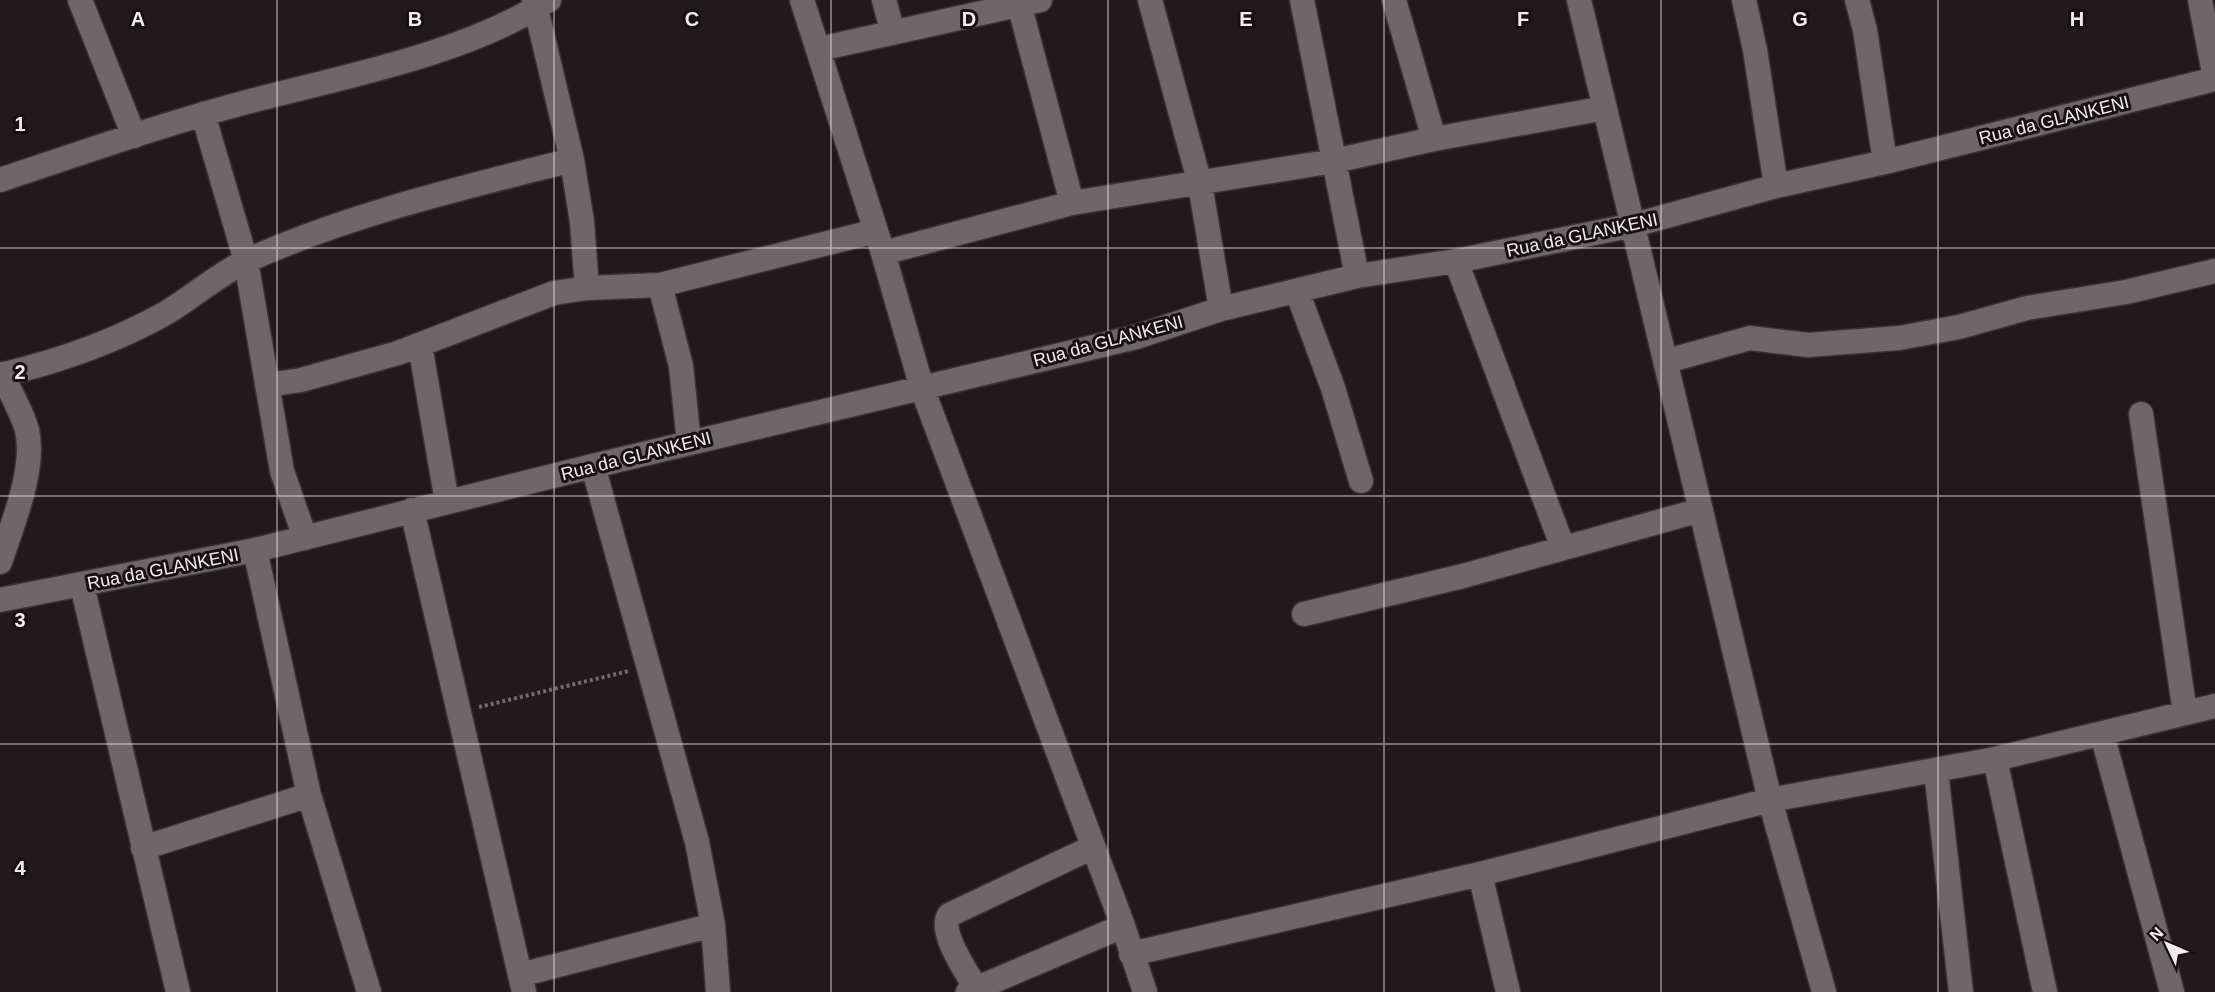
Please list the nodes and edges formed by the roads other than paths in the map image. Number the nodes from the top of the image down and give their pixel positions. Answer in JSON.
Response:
{"nodes":[{"id":1,"x":80,"y":0,"type":"edge"},
{"id":2,"x":802,"y":0,"type":"edge"},
{"id":3,"x":884,"y":0,"type":"edge"},
{"id":4,"x":1150,"y":0,"type":"edge"},
{"id":5,"x":1302,"y":0,"type":"edge"},
{"id":6,"x":1394,"y":0,"type":"edge"},
{"id":7,"x":1579,"y":0,"type":"edge"},
{"id":8,"x":1744,"y":0,"type":"edge"},
{"id":9,"x":1857,"y":0,"type":"edge"},
{"id":10,"x":2200,"y":0,"type":"edge"},
{"id":11,"x":1025,"y":2,"type":"edge"},
{"id":12,"x":540,"y":3,"type":"edge"},
{"id":13,"x":893,"y":33,"type":"junction"},
{"id":14,"x":819,"y":49,"type":"junction"},
{"id":15,"x":2215,"y":79,"type":"edge"},
{"id":16,"x":1605,"y":108,"type":"junction"},
{"id":17,"x":203,"y":114,"type":"junction"},
{"id":18,"x":134,"y":136,"type":"junction"},
{"id":19,"x":1434,"y":139,"type":"junction"},
{"id":20,"x":572,"y":160,"type":"junction"},
{"id":21,"x":1334,"y":161,"type":"junction"},
{"id":22,"x":1885,"y":162,"type":"junction"},
{"id":23,"x":0,"y":180,"type":"edge"},
{"id":24,"x":1200,"y":184,"type":"junction"},
{"id":25,"x":1776,"y":186,"type":"junction"},
{"id":26,"x":1072,"y":203,"type":"junction"},
{"id":27,"x":1634,"y":225,"type":"junction"},
{"id":28,"x":880,"y":242,"type":"junction"},
{"id":29,"x":246,"y":261,"type":"junction"},
{"id":30,"x":1456,"y":261,"type":"junction"},
{"id":31,"x":2215,"y":271,"type":"edge"},
{"id":32,"x":1357,"y":276,"type":"junction"},
{"id":33,"x":660,"y":285,"type":"junction"},
{"id":34,"x":587,"y":288,"type":"junction"},
{"id":35,"x":1297,"y":291,"type":"junction"},
{"id":36,"x":1221,"y":309,"type":"junction"},
{"id":37,"x":420,"y":345,"type":"junction"},
{"id":38,"x":1666,"y":361,"type":"junction"},
{"id":39,"x":1,"y":375,"type":"edge"},
{"id":40,"x":267,"y":385,"type":"junction"},
{"id":41,"x":922,"y":388,"type":"junction"},
{"id":42,"x":2141,"y":414,"type":"dead end"},
{"id":43,"x":689,"y":443,"type":"junction"},
{"id":44,"x":593,"y":466,"type":"junction"},
{"id":45,"x":1361,"y":481,"type":"dead end"},
{"id":46,"x":447,"y":502,"type":"junction"},
{"id":47,"x":412,"y":510,"type":"junction"},
{"id":48,"x":1701,"y":510,"type":"junction"},
{"id":49,"x":304,"y":538,"type":"junction"},
{"id":50,"x":1563,"y":548,"type":"junction"},
{"id":51,"x":255,"y":550,"type":"junction"},
{"id":52,"x":0,"y":562,"type":"edge"},
{"id":53,"x":82,"y":585,"type":"junction"},
{"id":54,"x":0,"y":600,"type":"edge"},
{"id":55,"x":1304,"y":614,"type":"dead end"},
{"id":56,"x":2215,"y":706,"type":"edge"},
{"id":57,"x":2185,"y":713,"type":"junction"},
{"id":58,"x":2102,"y":734,"type":"junction"},
{"id":59,"x":1995,"y":759,"type":"junction"},
{"id":60,"x":1936,"y":771,"type":"junction"},
{"id":61,"x":309,"y":795,"type":"junction"},
{"id":62,"x":1770,"y":800,"type":"junction"},
{"id":63,"x":1093,"y":846,"type":"junction"},
{"id":64,"x":143,"y":848,"type":"junction"},
{"id":65,"x":1480,"y":874,"type":"junction"},
{"id":66,"x":713,"y":925,"type":"junction"},
{"id":67,"x":1124,"y":926,"type":"junction"},
{"id":68,"x":1131,"y":954,"type":"junction"},
{"id":69,"x":522,"y":984,"type":"edge"},
{"id":70,"x":974,"y":991,"type":"edge"},
{"id":71,"x":178,"y":992,"type":"edge"},
{"id":72,"x":369,"y":992,"type":"edge"},
{"id":73,"x":718,"y":992,"type":"edge"},
{"id":74,"x":1144,"y":992,"type":"edge"},
{"id":75,"x":1508,"y":992,"type":"edge"},
{"id":76,"x":1824,"y":992,"type":"edge"},
{"id":77,"x":1962,"y":992,"type":"edge"},
{"id":78,"x":2045,"y":992,"type":"edge"},
{"id":79,"x":2172,"y":992,"type":"edge"}],
"edges":[{"from":1,"to":18,"type":"street"},
{"from":2,"to":14,"type":"street"},
{"from":3,"to":13,"type":"street"},
{"from":4,"to":24,"type":"street"},
{"from":5,"to":21,"type":"street"},
{"from":6,"to":19,"type":"street"},
{"from":7,"to":16,"type":"street"},
{"from":8,"to":25,"type":"street"},
{"from":9,"to":22,"type":"street"},
{"from":10,"to":15,"type":"street"},
{"from":11,"to":13,"type":"street"},
{"from":11,"to":26,"type":"street"},
{"from":12,"to":17,"type":"street"},
{"from":12,"to":20,"type":"street"},
{"from":13,"to":14,"type":"street"},
{"from":14,"to":28,"type":"street"},
{"from":15,"to":22,"type":"street","name":"Rua da GLANKENI"},
{"from":16,"to":19,"type":"street"},
{"from":16,"to":27,"type":"street"},
{"from":17,"to":18,"type":"street"},
{"from":17,"to":29,"type":"street"},
{"from":18,"to":23,"type":"street"},
{"from":19,"to":21,"type":"street"},
{"from":20,"to":29,"type":"street"},
{"from":20,"to":34,"type":"street"},
{"from":21,"to":24,"type":"street"},
{"from":21,"to":32,"type":"street"},
{"from":22,"to":25,"type":"street","name":"Rua da GLANKENI"},
{"from":24,"to":26,"type":"street"},
{"from":24,"to":36,"type":"street"},
{"from":25,"to":27,"type":"street","name":"Rua da GLANKENI"},
{"from":26,"to":28,"type":"street"},
{"from":27,"to":30,"type":"street","name":"Rua da GLANKENI"},
{"from":27,"to":38,"type":"street"},
{"from":28,"to":33,"type":"street"},
{"from":28,"to":41,"type":"street"},
{"from":29,"to":39,"type":"street"},
{"from":29,"to":40,"type":"street"},
{"from":30,"to":32,"type":"street","name":"Rua da GLANKENI"},
{"from":30,"to":50,"type":"street"},
{"from":31,"to":38,"type":"street"},
{"from":32,"to":35,"type":"street","name":"Rua da GLANKENI"},
{"from":33,"to":34,"type":"street"},
{"from":33,"to":43,"type":"street"},
{"from":34,"to":37,"type":"street"},
{"from":35,"to":36,"type":"street","name":"Rua da GLANKENI"},
{"from":35,"to":45,"type":"street"},
{"from":36,"to":41,"type":"street","name":"Rua da GLANKENI"},
{"from":37,"to":40,"type":"street"},
{"from":37,"to":46,"type":"street"},
{"from":38,"to":48,"type":"street"},
{"from":39,"to":52,"type":"street"},
{"from":40,"to":49,"type":"street"},
{"from":41,"to":43,"type":"street","name":"Rua da GLANKENI"},
{"from":41,"to":63,"type":"street"},
{"from":42,"to":57,"type":"street"},
{"from":43,"to":44,"type":"street","name":"Rua da GLANKENI"},
{"from":44,"to":46,"type":"street","name":"Rua da GLANKENI"},
{"from":44,"to":66,"type":"street"},
{"from":46,"to":47,"type":"street","name":"Rua da GLANKENI"},
{"from":47,"to":49,"type":"street","name":"Rua da GLANKENI"},
{"from":47,"to":69,"type":"street"},
{"from":48,"to":50,"type":"street"},
{"from":48,"to":62,"type":"street"},
{"from":49,"to":51,"type":"street","name":"Rua da GLANKENI"},
{"from":50,"to":55,"type":"street"},
{"from":51,"to":53,"type":"street","name":"Rua da GLANKENI"},
{"from":51,"to":61,"type":"street"},
{"from":53,"to":54,"type":"street","name":"Rua da GLANKENI"},
{"from":53,"to":64,"type":"street"},
{"from":56,"to":57,"type":"street"},
{"from":57,"to":58,"type":"street"},
{"from":58,"to":59,"type":"street"},
{"from":58,"to":79,"type":"street"},
{"from":59,"to":60,"type":"street"},
{"from":59,"to":78,"type":"street"},
{"from":60,"to":62,"type":"street"},
{"from":60,"to":77,"type":"street"},
{"from":61,"to":64,"type":"street"},
{"from":61,"to":72,"type":"street"},
{"from":62,"to":65,"type":"street"},
{"from":62,"to":76,"type":"street"},
{"from":63,"to":67,"type":"street"},
{"from":63,"to":70,"type":"street"},
{"from":64,"to":71,"type":"street"},
{"from":65,"to":68,"type":"street"},
{"from":65,"to":75,"type":"street"},
{"from":66,"to":69,"type":"street"},
{"from":66,"to":73,"type":"street"},
{"from":67,"to":68,"type":"street"},
{"from":67,"to":70,"type":"street"},
{"from":68,"to":74,"type":"street"}]}
